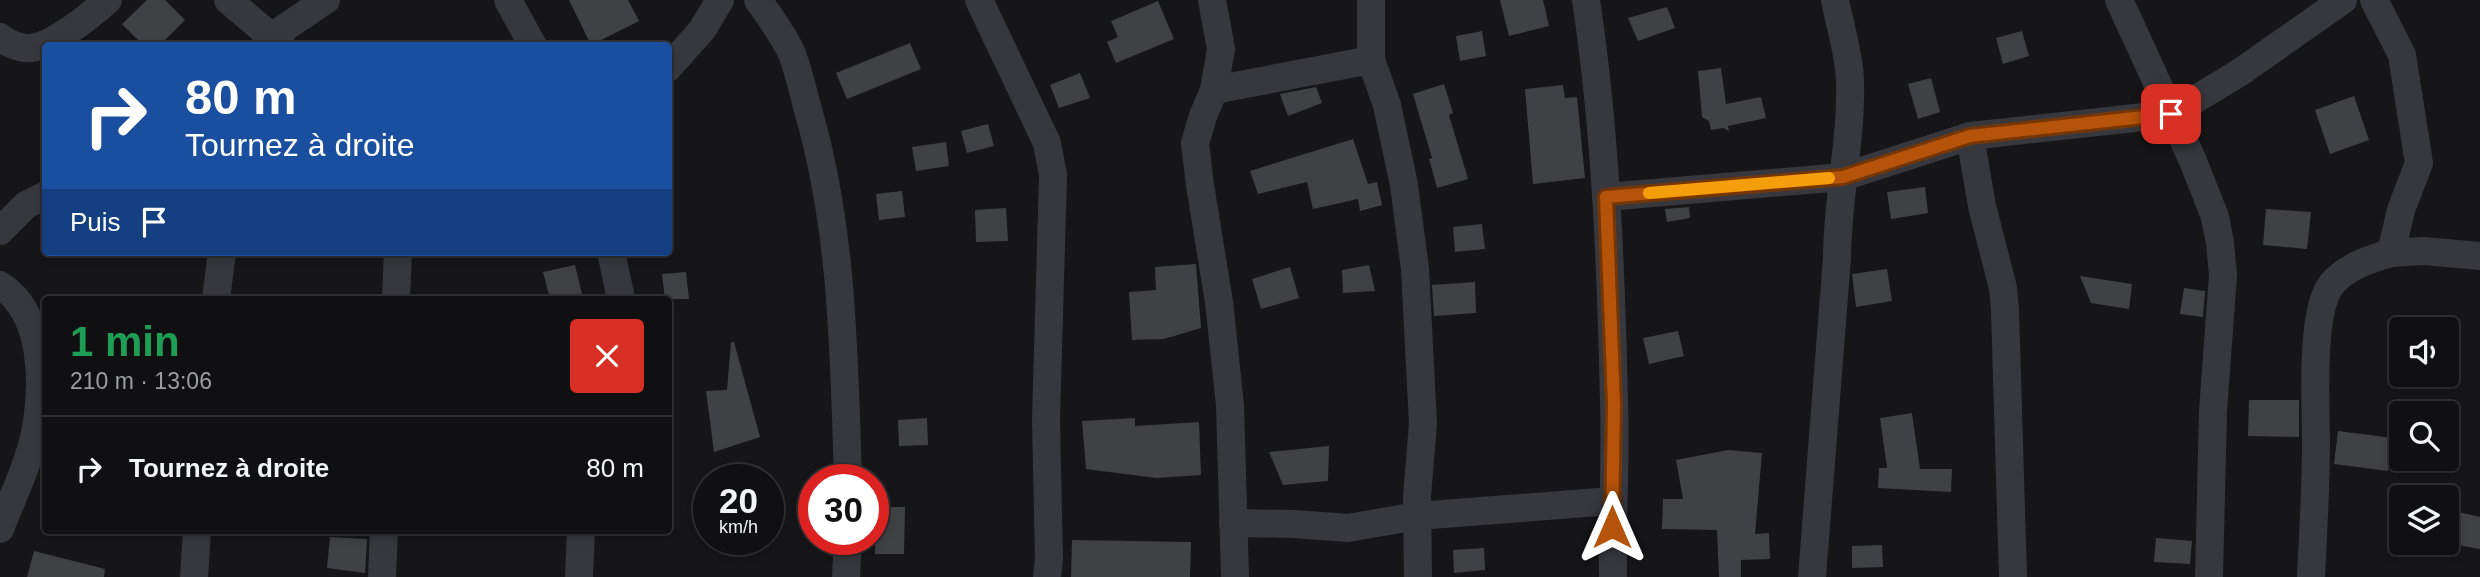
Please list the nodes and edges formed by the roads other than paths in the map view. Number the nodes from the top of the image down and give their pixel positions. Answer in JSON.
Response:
{"nodes":[{"id":1,"x":108,"y":0,"type":"edge"},
{"id":2,"x":228,"y":0,"type":"edge"},
{"id":3,"x":326,"y":0,"type":"edge"},
{"id":4,"x":508,"y":0,"type":"edge"},
{"id":5,"x":720,"y":0,"type":"edge"},
{"id":6,"x":758,"y":0,"type":"edge"},
{"id":7,"x":979,"y":0,"type":"edge"},
{"id":8,"x":1212,"y":0,"type":"edge"},
{"id":9,"x":1371,"y":0,"type":"edge"},
{"id":10,"x":1586,"y":0,"type":"edge"},
{"id":11,"x":1835,"y":0,"type":"edge"},
{"id":12,"x":2119,"y":0,"type":"edge"},
{"id":13,"x":2343,"y":0,"type":"edge"},
{"id":14,"x":2374,"y":0,"type":"edge"},
{"id":15,"x":0,"y":37,"type":"edge"},
{"id":16,"x":47,"y":42,"type":"edge"},
{"id":17,"x":271,"y":42,"type":"edge"},
{"id":18,"x":273,"y":42,"type":"edge"},
{"id":19,"x":531,"y":42,"type":"edge"},
{"id":20,"x":42,"y":44,"type":"edge"},
{"id":21,"x":1371,"y":60,"type":"junction"},
{"id":22,"x":672,"y":64,"type":"edge"},
{"id":23,"x":1214,"y":90,"type":"junction"},
{"id":24,"x":2171,"y":114,"type":"junction"},
{"id":25,"x":1970,"y":136,"type":"junction"},
{"id":26,"x":1843,"y":177,"type":"junction"},
{"id":27,"x":42,"y":197,"type":"edge"},
{"id":28,"x":1606,"y":197,"type":"junction"},
{"id":29,"x":0,"y":231,"type":"edge"},
{"id":30,"x":2399,"y":245,"type":"junction"},
{"id":31,"x":221,"y":256,"type":"edge"},
{"id":32,"x":398,"y":256,"type":"edge"},
{"id":33,"x":612,"y":256,"type":"edge"},
{"id":34,"x":2480,"y":256,"type":"edge"},
{"id":35,"x":0,"y":285,"type":"edge"},
{"id":36,"x":215,"y":296,"type":"edge"},
{"id":37,"x":396,"y":296,"type":"edge"},
{"id":38,"x":620,"y":296,"type":"edge"},
{"id":39,"x":848,"y":464,"type":"edge"},
{"id":40,"x":1612,"y":501,"type":"junction"},
{"id":41,"x":1417,"y":516,"type":"junction"},
{"id":42,"x":1233,"y":523,"type":"junction"},
{"id":43,"x":0,"y":529,"type":"edge"},
{"id":44,"x":197,"y":534,"type":"edge"},
{"id":45,"x":384,"y":534,"type":"edge"},
{"id":46,"x":581,"y":534,"type":"edge"},
{"id":47,"x":847,"y":555,"type":"edge"},
{"id":48,"x":194,"y":577,"type":"edge"},
{"id":49,"x":382,"y":577,"type":"edge"},
{"id":50,"x":579,"y":577,"type":"edge"},
{"id":51,"x":846,"y":577,"type":"edge"},
{"id":52,"x":1047,"y":577,"type":"edge"},
{"id":53,"x":1235,"y":577,"type":"edge"},
{"id":54,"x":1418,"y":577,"type":"edge"},
{"id":55,"x":1613,"y":577,"type":"edge"},
{"id":56,"x":1812,"y":577,"type":"edge"},
{"id":57,"x":2013,"y":577,"type":"edge"},
{"id":58,"x":2209,"y":577,"type":"edge"},
{"id":59,"x":2311,"y":577,"type":"edge"}],
"edges":[{"from":1,"to":16,"type":"street"},
{"from":2,"to":17,"type":"street"},
{"from":3,"to":18,"type":"street"},
{"from":4,"to":19,"type":"street"},
{"from":5,"to":22,"type":"street"},
{"from":6,"to":39,"type":"street"},
{"from":7,"to":52,"type":"street"},
{"from":8,"to":23,"type":"street"},
{"from":9,"to":21,"type":"street"},
{"from":10,"to":28,"type":"street"},
{"from":11,"to":26,"type":"street"},
{"from":12,"to":24,"type":"street"},
{"from":13,"to":24,"type":"street"},
{"from":14,"to":30,"type":"street"},
{"from":15,"to":20,"type":"street"},
{"from":21,"to":23,"type":"street"},
{"from":21,"to":41,"type":"street"},
{"from":23,"to":42,"type":"street"},
{"from":24,"to":25,"type":"street"},
{"from":24,"to":58,"type":"street"},
{"from":25,"to":26,"type":"street"},
{"from":25,"to":57,"type":"street"},
{"from":26,"to":28,"type":"street"},
{"from":26,"to":56,"type":"street"},
{"from":27,"to":29,"type":"street"},
{"from":28,"to":40,"type":"street"},
{"from":30,"to":34,"type":"street"},
{"from":30,"to":59,"type":"street"},
{"from":31,"to":36,"type":"street"},
{"from":32,"to":37,"type":"street"},
{"from":33,"to":38,"type":"street"},
{"from":35,"to":43,"type":"street"},
{"from":40,"to":41,"type":"street"},
{"from":40,"to":55,"type":"street"},
{"from":41,"to":42,"type":"street"},
{"from":41,"to":54,"type":"street"},
{"from":42,"to":53,"type":"street"},
{"from":44,"to":48,"type":"street"},
{"from":45,"to":49,"type":"street"},
{"from":46,"to":50,"type":"street"},
{"from":47,"to":51,"type":"street"}]}
